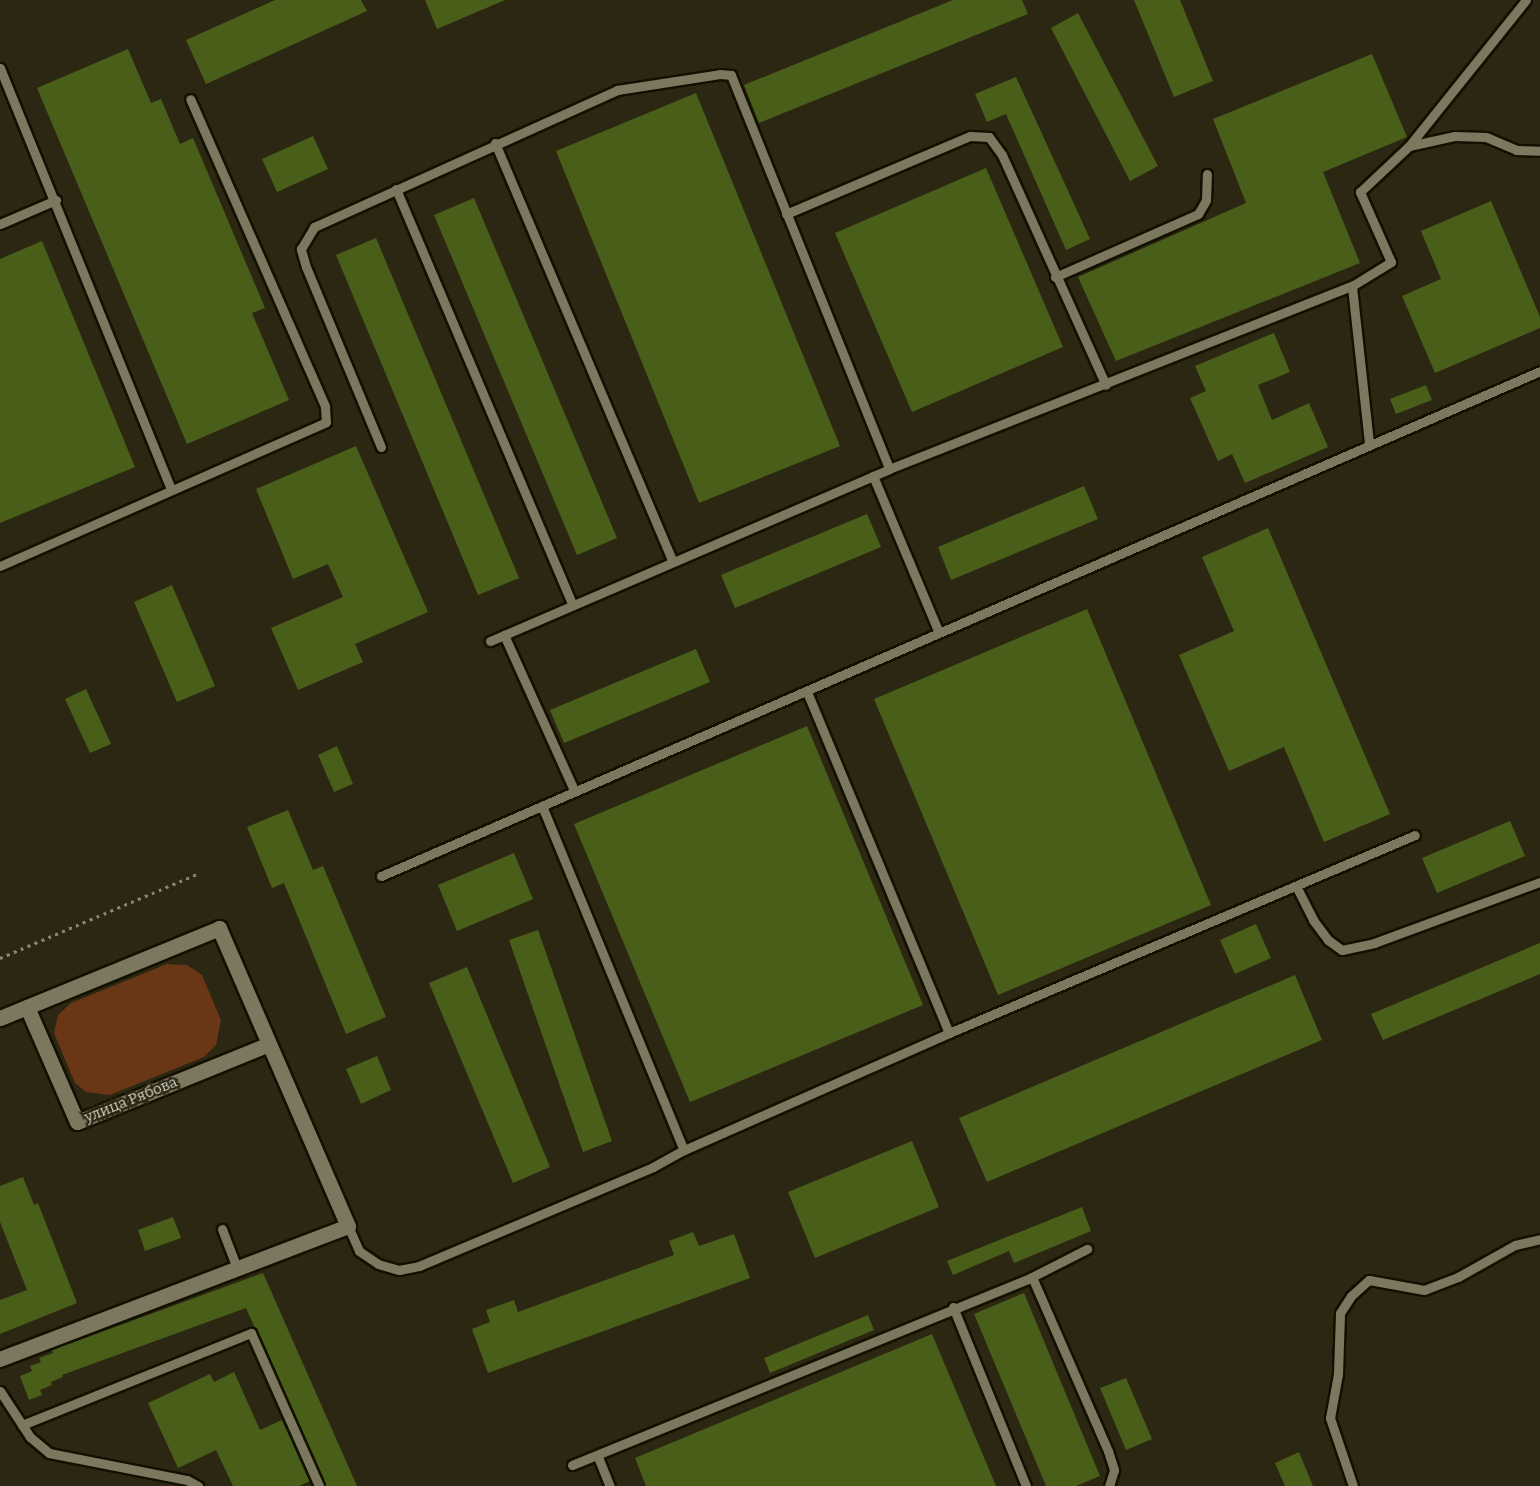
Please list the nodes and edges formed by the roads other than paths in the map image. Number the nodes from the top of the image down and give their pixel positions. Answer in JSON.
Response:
{"nodes":[{"id":1,"x":1526,"y":0,"type":"edge"},
{"id":2,"x":0,"y":68,"type":"edge"},
{"id":3,"x":190,"y":99,"type":"dead end"},
{"id":4,"x":495,"y":143,"type":"junction"},
{"id":5,"x":1409,"y":146,"type":"junction"},
{"id":6,"x":1540,"y":151,"type":"edge"},
{"id":7,"x":1207,"y":174,"type":"dead end"},
{"id":8,"x":396,"y":189,"type":"junction"},
{"id":9,"x":56,"y":200,"type":"junction"},
{"id":10,"x":786,"y":214,"type":"junction"},
{"id":11,"x":0,"y":224,"type":"edge"},
{"id":12,"x":1055,"y":277,"type":"junction"},
{"id":13,"x":1352,"y":286,"type":"junction"},
{"id":14,"x":1540,"y":371,"type":"edge"},
{"id":15,"x":1107,"y":385,"type":"junction"},
{"id":16,"x":1369,"y":443,"type":"junction"},
{"id":17,"x":381,"y":447,"type":"dead end"},
{"id":18,"x":889,"y":469,"type":"junction"},
{"id":19,"x":873,"y":476,"type":"junction"},
{"id":20,"x":171,"y":490,"type":"junction"},
{"id":21,"x":673,"y":562,"type":"junction"},
{"id":22,"x":0,"y":566,"type":"edge"},
{"id":23,"x":573,"y":605,"type":"junction"},
{"id":24,"x":939,"y":633,"type":"junction"},
{"id":25,"x":504,"y":635,"type":"junction"},
{"id":26,"x":490,"y":641,"type":"dead end"},
{"id":27,"x":807,"y":692,"type":"junction"},
{"id":28,"x":575,"y":792,"type":"junction"},
{"id":29,"x":543,"y":806,"type":"junction"},
{"id":30,"x":1415,"y":836,"type":"dead end"},
{"id":31,"x":381,"y":876,"type":"dead end"},
{"id":32,"x":1540,"y":882,"type":"edge"},
{"id":33,"x":1296,"y":886,"type":"junction"},
{"id":34,"x":27,"y":1006,"type":"junction"},
{"id":35,"x":0,"y":1018,"type":"edge"},
{"id":36,"x":949,"y":1033,"type":"junction"},
{"id":37,"x":269,"y":1044,"type":"junction"},
{"id":38,"x":684,"y":1150,"type":"junction"},
{"id":39,"x":348,"y":1226,"type":"junction"},
{"id":40,"x":222,"y":1229,"type":"dead end"},
{"id":41,"x":1540,"y":1239,"type":"edge"},
{"id":42,"x":1087,"y":1249,"type":"dead end"},
{"id":43,"x":237,"y":1268,"type":"junction"},
{"id":44,"x":1032,"y":1276,"type":"junction"},
{"id":45,"x":953,"y":1307,"type":"junction"},
{"id":46,"x":0,"y":1359,"type":"edge"},
{"id":47,"x":0,"y":1391,"type":"edge"},
{"id":48,"x":22,"y":1425,"type":"junction"},
{"id":49,"x":598,"y":1457,"type":"junction"},
{"id":50,"x":572,"y":1465,"type":"dead end"},
{"id":51,"x":198,"y":1486,"type":"edge"},
{"id":52,"x":319,"y":1486,"type":"edge"},
{"id":53,"x":610,"y":1486,"type":"edge"},
{"id":54,"x":1026,"y":1486,"type":"edge"},
{"id":55,"x":1108,"y":1486,"type":"edge"},
{"id":56,"x":1353,"y":1486,"type":"edge"}],
"edges":[{"from":1,"to":5,"type":"lane"},
{"from":2,"to":9,"type":"lane"},
{"from":3,"to":20,"type":"lane"},
{"from":4,"to":8,"type":"lane"},
{"from":4,"to":10,"type":"lane"},
{"from":4,"to":21,"type":"lane"},
{"from":5,"to":6,"type":"lane"},
{"from":5,"to":13,"type":"lane"},
{"from":7,"to":12,"type":"lane"},
{"from":8,"to":17,"type":"lane"},
{"from":8,"to":23,"type":"lane"},
{"from":9,"to":11,"type":"lane"},
{"from":9,"to":20,"type":"lane"},
{"from":10,"to":12,"type":"lane"},
{"from":10,"to":18,"type":"lane"},
{"from":12,"to":15,"type":"lane"},
{"from":13,"to":15,"type":"lane"},
{"from":13,"to":16,"type":"lane"},
{"from":14,"to":16,"type":"lane"},
{"from":15,"to":18,"type":"lane"},
{"from":16,"to":24,"type":"lane"},
{"from":18,"to":19,"type":"lane"},
{"from":19,"to":21,"type":"lane"},
{"from":19,"to":24,"type":"lane"},
{"from":20,"to":22,"type":"lane"},
{"from":21,"to":23,"type":"lane"},
{"from":23,"to":25,"type":"lane"},
{"from":24,"to":27,"type":"lane"},
{"from":25,"to":26,"type":"lane"},
{"from":25,"to":28,"type":"lane"},
{"from":27,"to":28,"type":"lane"},
{"from":27,"to":36,"type":"lane"},
{"from":28,"to":29,"type":"lane"},
{"from":29,"to":31,"type":"lane"},
{"from":29,"to":38,"type":"lane"},
{"from":30,"to":33,"type":"lane"},
{"from":32,"to":33,"type":"lane"},
{"from":33,"to":36,"type":"lane"},
{"from":34,"to":35,"type":"street"},
{"from":34,"to":37,"type":"street","name":"улица Рябова"},
{"from":34,"to":37,"type":"street"},
{"from":36,"to":38,"type":"lane"},
{"from":37,"to":39,"type":"street"},
{"from":38,"to":39,"type":"lane"},
{"from":39,"to":43,"type":"street"},
{"from":40,"to":43,"type":"lane"},
{"from":41,"to":56,"type":"lane"},
{"from":42,"to":44,"type":"lane"},
{"from":43,"to":46,"type":"street"},
{"from":44,"to":45,"type":"lane"},
{"from":44,"to":55,"type":"lane"},
{"from":45,"to":49,"type":"lane"},
{"from":45,"to":54,"type":"lane"},
{"from":47,"to":48,"type":"lane"},
{"from":48,"to":51,"type":"lane"},
{"from":48,"to":52,"type":"lane"},
{"from":49,"to":50,"type":"lane"},
{"from":49,"to":53,"type":"lane"}]}
